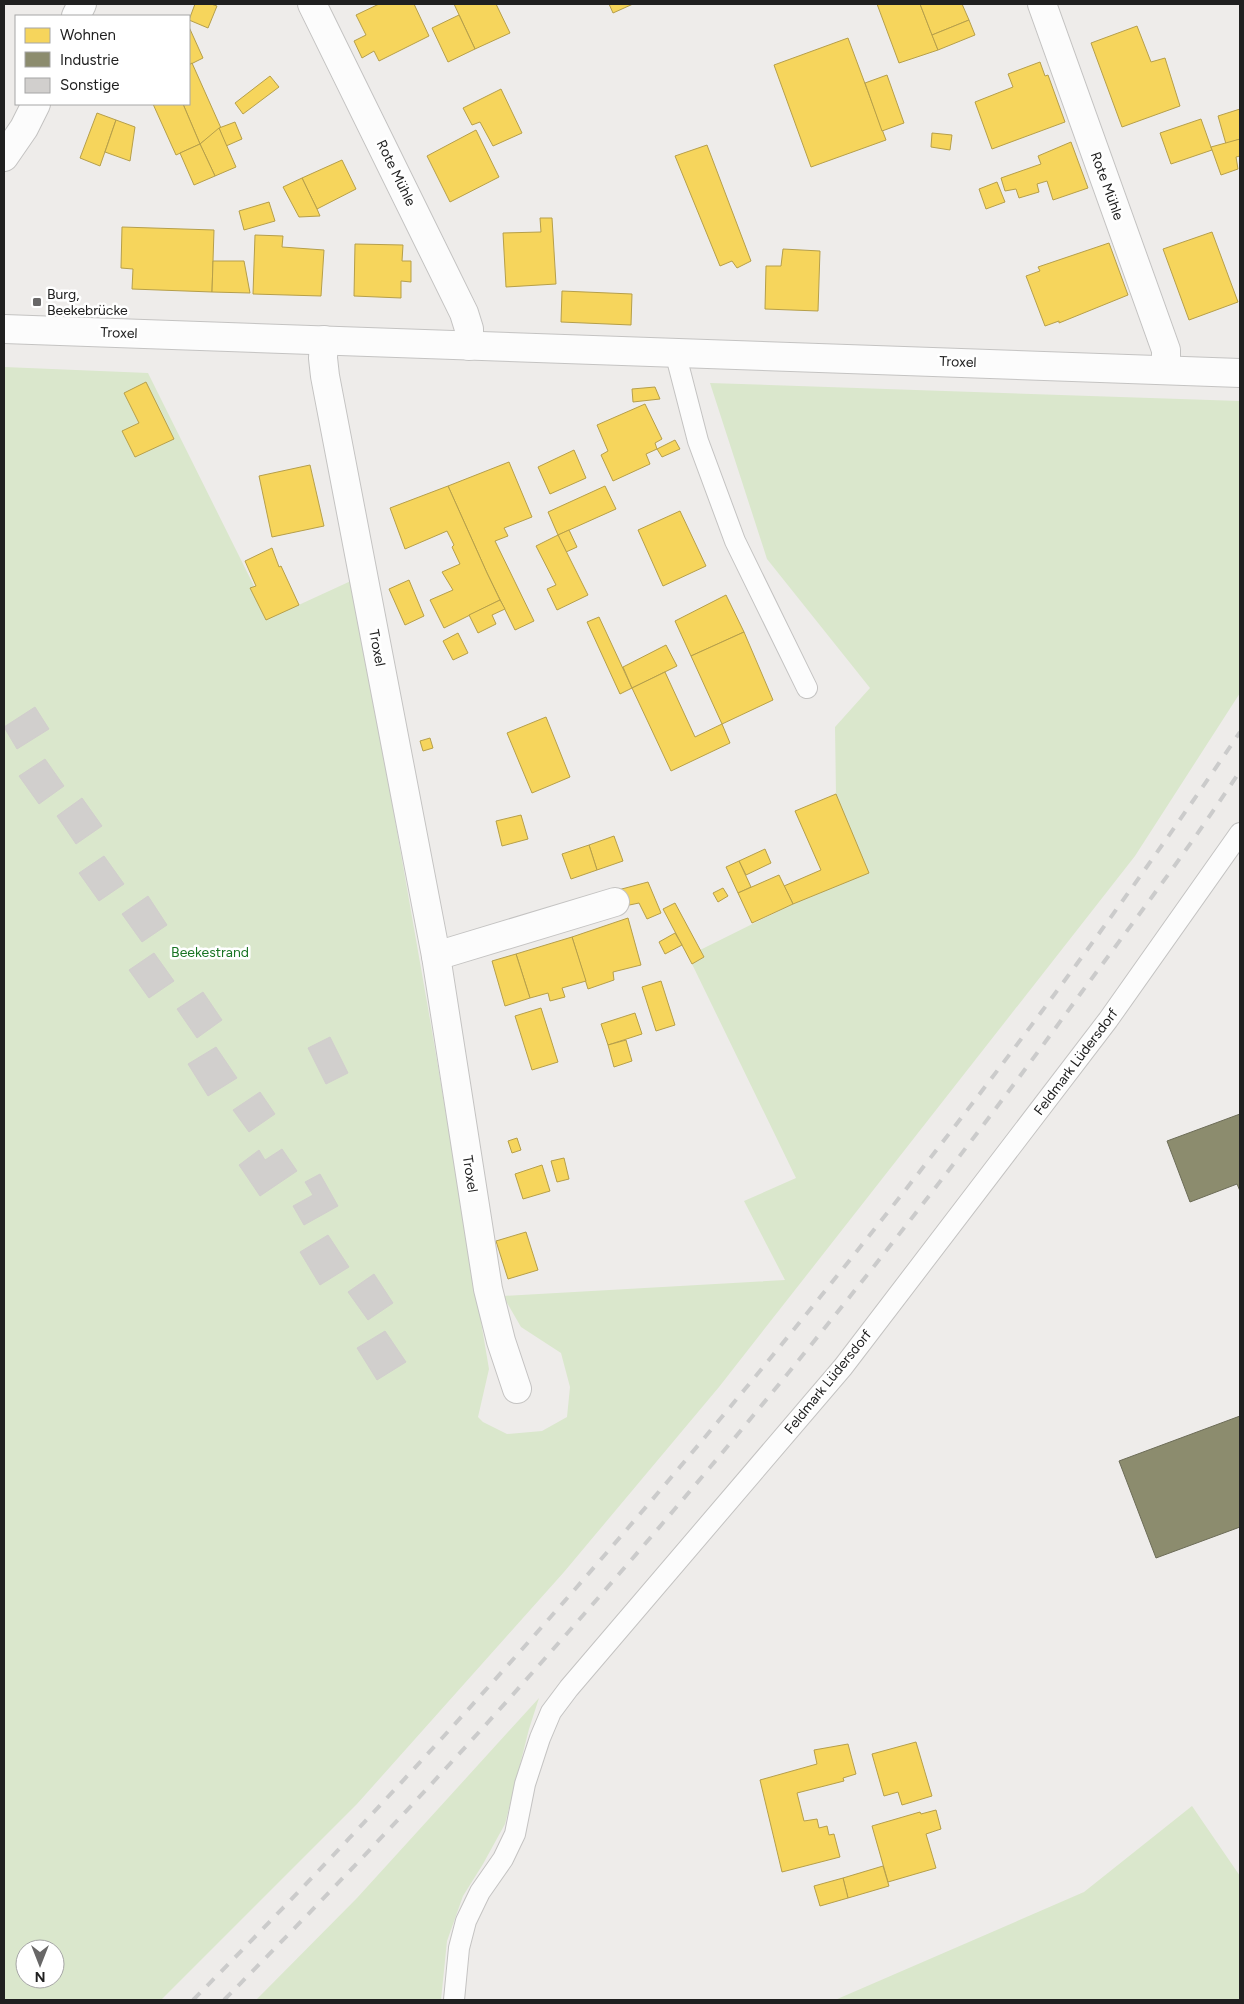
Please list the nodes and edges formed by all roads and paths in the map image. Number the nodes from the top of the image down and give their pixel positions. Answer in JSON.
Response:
{"nodes":[{"id":1,"x":312,"y":4,"type":"edge"},
{"id":2,"x":1042,"y":4,"type":"edge"},
{"id":3,"x":36,"y":105,"type":"edge"},
{"id":4,"x":4,"y":157,"type":"edge"},
{"id":5,"x":4,"y":329,"type":"edge"},
{"id":6,"x":324,"y":340,"type":"junction"},
{"id":7,"x":469,"y":346,"type":"junction"},
{"id":8,"x":676,"y":352,"type":"junction"},
{"id":9,"x":1166,"y":370,"type":"junction"},
{"id":10,"x":1240,"y":373,"type":"edge"},
{"id":11,"x":807,"y":688,"type":"dead end"},
{"id":12,"x":1240,"y":833,"type":"edge"},
{"id":13,"x":615,"y":902,"type":"dead end"},
{"id":14,"x":436,"y":956,"type":"junction"},
{"id":15,"x":517,"y":1389,"type":"dead end"},
{"id":16,"x":454,"y":2000,"type":"edge"}],
"edges":[{"from":1,"to":7,"type":"street","name":"Rote Mühle"},
{"from":2,"to":9,"type":"street","name":"Rote Mühle"},
{"from":3,"to":4,"type":"street"},
{"from":5,"to":6,"type":"street","name":"Troxel"},
{"from":6,"to":7,"type":"street","name":"Troxel"},
{"from":6,"to":14,"type":"street","name":"Troxel"},
{"from":7,"to":8,"type":"street","name":"Troxel"},
{"from":8,"to":9,"type":"street","name":"Troxel"},
{"from":8,"to":11,"type":"lane"},
{"from":9,"to":10,"type":"street","name":"Troxel"},
{"from":12,"to":16,"type":"lane","name":"Feldmark Lüdersdorf"},
{"from":13,"to":14,"type":"street"},
{"from":14,"to":15,"type":"street","name":"Troxel"}]}
